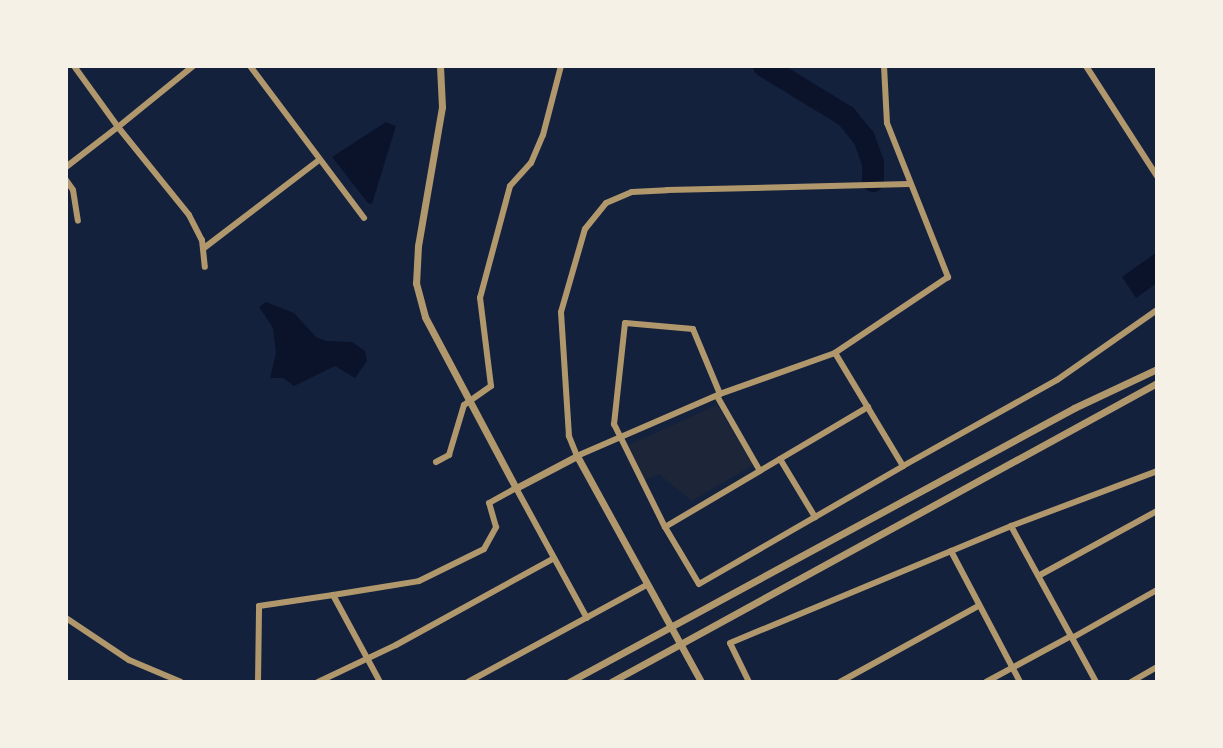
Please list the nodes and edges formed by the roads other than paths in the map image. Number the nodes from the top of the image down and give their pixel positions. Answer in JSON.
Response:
{"nodes":[{"id":1,"x":74,"y":66,"type":"edge"},
{"id":2,"x":193,"y":66,"type":"edge"},
{"id":3,"x":250,"y":66,"type":"edge"},
{"id":4,"x":440,"y":66,"type":"edge"},
{"id":5,"x":561,"y":66,"type":"edge"},
{"id":6,"x":884,"y":66,"type":"edge"},
{"id":7,"x":1086,"y":66,"type":"edge"},
{"id":8,"x":118,"y":127,"type":"junction"},
{"id":9,"x":319,"y":160,"type":"junction"},
{"id":10,"x":66,"y":167,"type":"edge"},
{"id":11,"x":1157,"y":176,"type":"edge"},
{"id":12,"x":66,"y":180,"type":"edge"},
{"id":13,"x":909,"y":184,"type":"junction"},
{"id":14,"x":364,"y":218,"type":"dead end"},
{"id":15,"x":78,"y":221,"type":"dead end"},
{"id":16,"x":204,"y":248,"type":"junction"},
{"id":17,"x":205,"y":267,"type":"dead end"},
{"id":18,"x":1157,"y":310,"type":"edge"},
{"id":19,"x":835,"y":353,"type":"junction"},
{"id":20,"x":1157,"y":369,"type":"edge"},
{"id":21,"x":1157,"y":383,"type":"edge"},
{"id":22,"x":718,"y":395,"type":"junction"},
{"id":23,"x":470,"y":402,"type":"junction"},
{"id":24,"x":868,"y":407,"type":"junction"},
{"id":25,"x":619,"y":438,"type":"junction"},
{"id":26,"x":577,"y":456,"type":"junction"},
{"id":27,"x":780,"y":459,"type":"junction"},
{"id":28,"x":436,"y":462,"type":"dead end"},
{"id":29,"x":903,"y":466,"type":"junction"},
{"id":30,"x":760,"y":471,"type":"junction"},
{"id":31,"x":1157,"y":471,"type":"edge"},
{"id":32,"x":516,"y":488,"type":"junction"},
{"id":33,"x":1157,"y":511,"type":"edge"},
{"id":34,"x":815,"y":517,"type":"junction"},
{"id":35,"x":1011,"y":526,"type":"junction"},
{"id":36,"x":665,"y":527,"type":"junction"},
{"id":37,"x":951,"y":551,"type":"junction"},
{"id":38,"x":554,"y":558,"type":"junction"},
{"id":39,"x":1040,"y":575,"type":"junction"},
{"id":40,"x":647,"y":585,"type":"junction"},
{"id":41,"x":1157,"y":590,"type":"edge"},
{"id":42,"x":333,"y":595,"type":"junction"},
{"id":43,"x":978,"y":606,"type":"junction"},
{"id":44,"x":66,"y":618,"type":"edge"},
{"id":45,"x":587,"y":618,"type":"junction"},
{"id":46,"x":670,"y":627,"type":"junction"},
{"id":47,"x":1072,"y":637,"type":"junction"},
{"id":48,"x":680,"y":643,"type":"junction"},
{"id":49,"x":367,"y":659,"type":"junction"},
{"id":50,"x":1157,"y":667,"type":"edge"},
{"id":51,"x":1012,"y":668,"type":"junction"},
{"id":52,"x":178,"y":681,"type":"edge"},
{"id":53,"x":258,"y":682,"type":"edge"},
{"id":54,"x":318,"y":682,"type":"edge"},
{"id":55,"x":380,"y":682,"type":"edge"},
{"id":56,"x":468,"y":682,"type":"edge"},
{"id":57,"x":569,"y":682,"type":"edge"},
{"id":58,"x":611,"y":682,"type":"edge"},
{"id":59,"x":701,"y":682,"type":"edge"},
{"id":60,"x":749,"y":682,"type":"edge"},
{"id":61,"x":840,"y":682,"type":"edge"},
{"id":62,"x":986,"y":682,"type":"edge"},
{"id":63,"x":1020,"y":682,"type":"edge"},
{"id":64,"x":1096,"y":682,"type":"edge"},
{"id":65,"x":1131,"y":682,"type":"edge"}],
"edges":[{"from":1,"to":8,"type":"street"},
{"from":2,"to":8,"type":"street"},
{"from":3,"to":9,"type":"street"},
{"from":4,"to":23,"type":"street"},
{"from":5,"to":23,"type":"street"},
{"from":6,"to":13,"type":"street"},
{"from":7,"to":11,"type":"street"},
{"from":8,"to":10,"type":"street"},
{"from":8,"to":16,"type":"street"},
{"from":9,"to":14,"type":"street"},
{"from":9,"to":16,"type":"street"},
{"from":12,"to":15,"type":"street"},
{"from":13,"to":19,"type":"street"},
{"from":13,"to":26,"type":"street"},
{"from":16,"to":17,"type":"street"},
{"from":18,"to":29,"type":"street"},
{"from":19,"to":22,"type":"street"},
{"from":19,"to":24,"type":"street"},
{"from":20,"to":46,"type":"street"},
{"from":21,"to":48,"type":"street"},
{"from":22,"to":25,"type":"street"},
{"from":22,"to":25,"type":"street"},
{"from":22,"to":30,"type":"street"},
{"from":23,"to":28,"type":"street"},
{"from":23,"to":32,"type":"street"},
{"from":24,"to":27,"type":"street"},
{"from":24,"to":29,"type":"street"},
{"from":25,"to":26,"type":"street"},
{"from":25,"to":36,"type":"street"},
{"from":26,"to":32,"type":"street"},
{"from":26,"to":40,"type":"street"},
{"from":27,"to":30,"type":"street"},
{"from":27,"to":34,"type":"street"},
{"from":29,"to":34,"type":"street"},
{"from":30,"to":36,"type":"street"},
{"from":31,"to":35,"type":"street"},
{"from":32,"to":38,"type":"street"},
{"from":32,"to":42,"type":"street"},
{"from":33,"to":39,"type":"street"},
{"from":34,"to":36,"type":"street"},
{"from":35,"to":37,"type":"street"},
{"from":35,"to":39,"type":"street"},
{"from":37,"to":43,"type":"street"},
{"from":37,"to":60,"type":"street"},
{"from":38,"to":45,"type":"street"},
{"from":38,"to":49,"type":"street"},
{"from":39,"to":47,"type":"street"},
{"from":40,"to":45,"type":"street"},
{"from":40,"to":46,"type":"street"},
{"from":41,"to":47,"type":"street"},
{"from":42,"to":49,"type":"street"},
{"from":42,"to":53,"type":"street"},
{"from":43,"to":51,"type":"street"},
{"from":43,"to":61,"type":"street"},
{"from":44,"to":52,"type":"street"},
{"from":45,"to":56,"type":"street"},
{"from":46,"to":48,"type":"street"},
{"from":46,"to":57,"type":"street"},
{"from":47,"to":51,"type":"street"},
{"from":47,"to":64,"type":"street"},
{"from":48,"to":58,"type":"street"},
{"from":48,"to":59,"type":"street"},
{"from":49,"to":54,"type":"street"},
{"from":49,"to":55,"type":"street"},
{"from":50,"to":65,"type":"street"},
{"from":51,"to":62,"type":"street"},
{"from":51,"to":63,"type":"street"}]}
